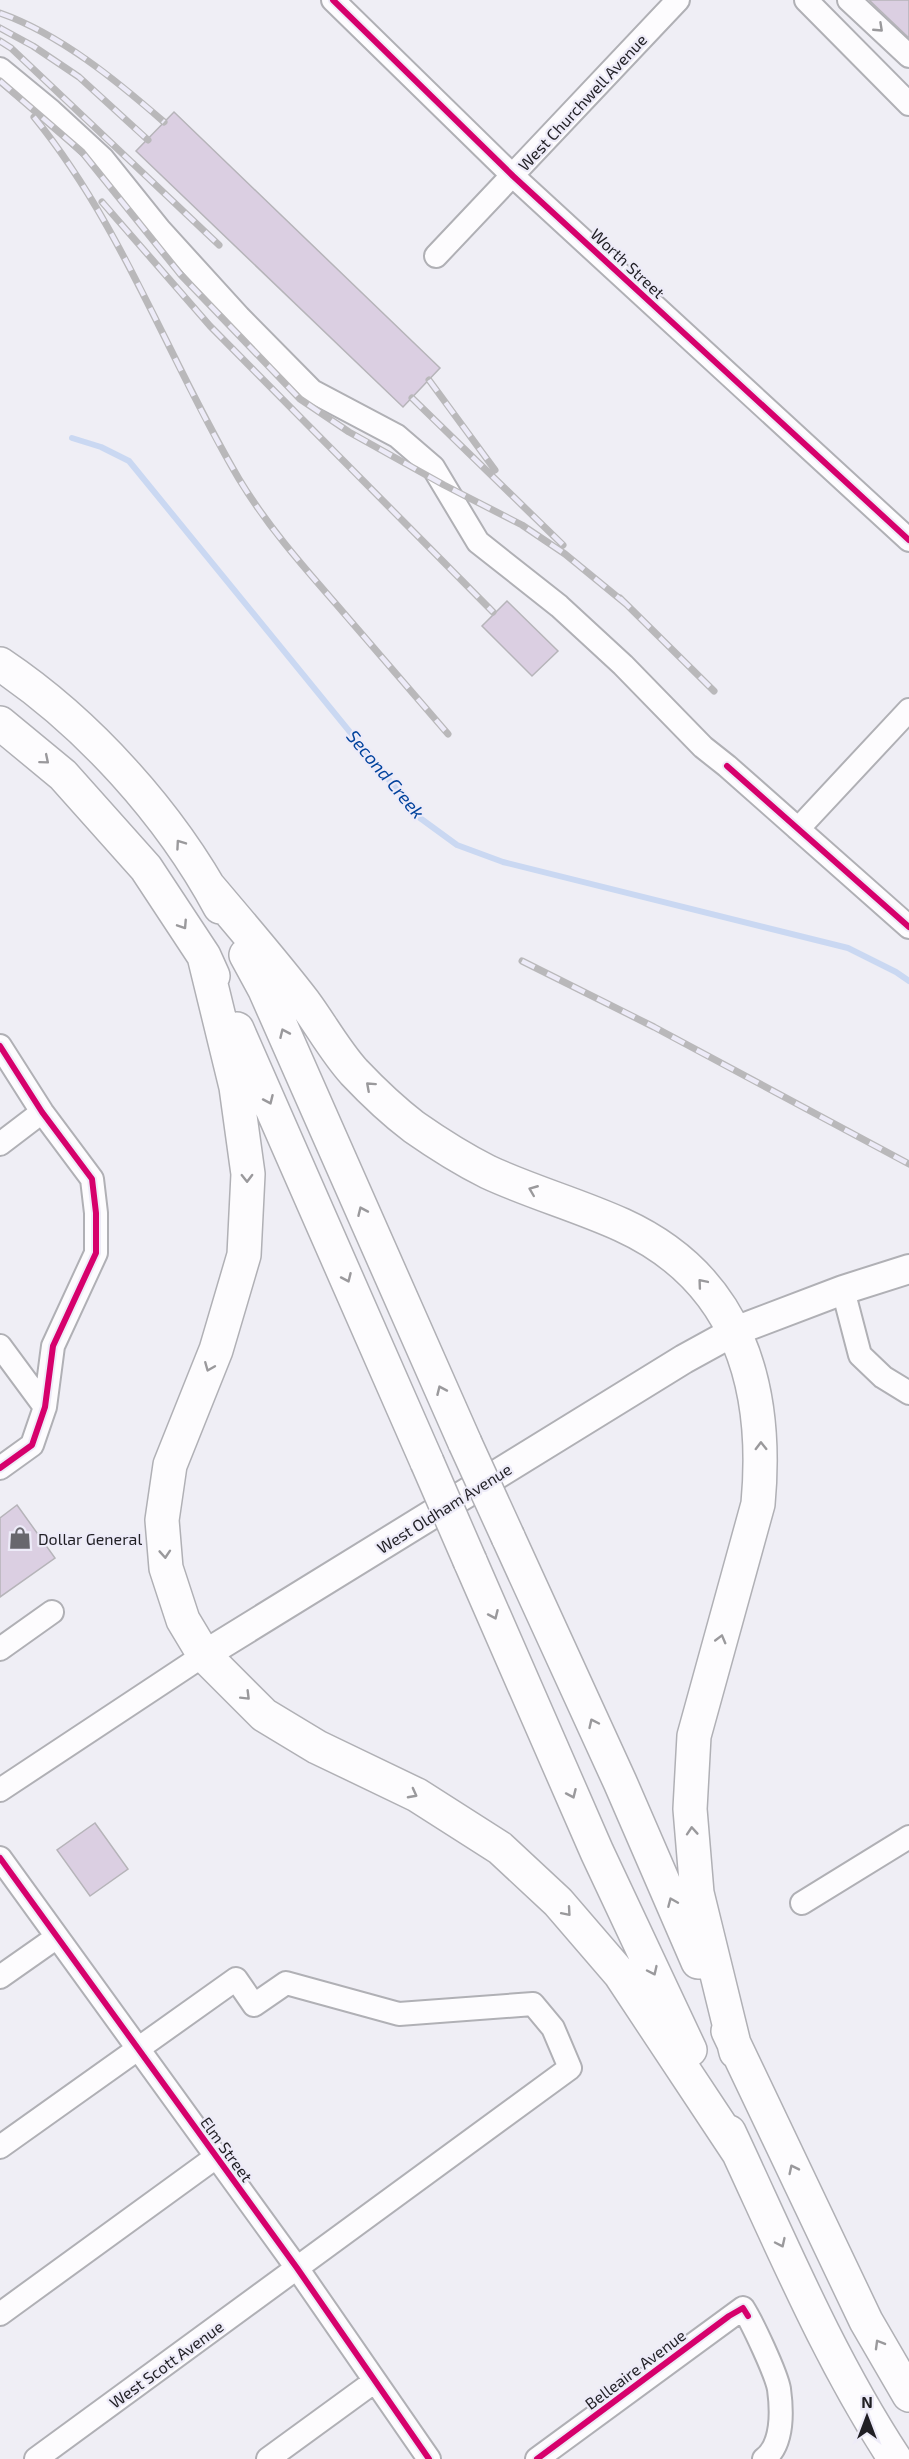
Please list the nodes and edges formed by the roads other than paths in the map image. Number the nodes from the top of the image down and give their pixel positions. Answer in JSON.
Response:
{"nodes":[{"id":1,"x":333,"y":0,"type":"edge"},
{"id":2,"x":678,"y":0,"type":"edge"},
{"id":3,"x":807,"y":0,"type":"edge"},
{"id":4,"x":849,"y":0,"type":"edge"},
{"id":5,"x":909,"y":56,"type":"edge"},
{"id":6,"x":0,"y":69,"type":"edge"},
{"id":7,"x":909,"y":104,"type":"edge"},
{"id":8,"x":513,"y":176,"type":"junction"},
{"id":9,"x":436,"y":256,"type":"dead end"},
{"id":10,"x":909,"y":540,"type":"edge"},
{"id":11,"x":0,"y":664,"type":"edge"},
{"id":12,"x":909,"y":710,"type":"edge"},
{"id":13,"x":0,"y":723,"type":"edge"},
{"id":14,"x":798,"y":829,"type":"junction"},
{"id":15,"x":209,"y":886,"type":"junction"},
{"id":16,"x":909,"y":927,"type":"edge"},
{"id":17,"x":204,"y":956,"type":"junction"},
{"id":18,"x":0,"y":1046,"type":"edge"},
{"id":19,"x":42,"y":1112,"type":"junction"},
{"id":20,"x":0,"y":1144,"type":"edge"},
{"id":21,"x":909,"y":1269,"type":"edge"},
{"id":22,"x":843,"y":1290,"type":"junction"},
{"id":23,"x":735,"y":1331,"type":"junction"},
{"id":24,"x":0,"y":1346,"type":"edge"},
{"id":25,"x":909,"y":1394,"type":"edge"},
{"id":26,"x":45,"y":1407,"type":"junction"},
{"id":27,"x":0,"y":1468,"type":"edge"},
{"id":28,"x":52,"y":1612,"type":"dead end"},
{"id":29,"x":0,"y":1649,"type":"edge"},
{"id":30,"x":204,"y":1655,"type":"junction"},
{"id":31,"x":0,"y":1790,"type":"edge"},
{"id":32,"x":909,"y":1837,"type":"edge"},
{"id":33,"x":0,"y":1858,"type":"edge"},
{"id":34,"x":802,"y":1904,"type":"dead end"},
{"id":35,"x":57,"y":1937,"type":"junction"},
{"id":36,"x":0,"y":1977,"type":"edge"},
{"id":37,"x":138,"y":2049,"type":"junction"},
{"id":38,"x":736,"y":2052,"type":"junction"},
{"id":39,"x":0,"y":2147,"type":"edge"},
{"id":40,"x":738,"y":2152,"type":"junction"},
{"id":41,"x":216,"y":2157,"type":"junction"},
{"id":42,"x":297,"y":2268,"type":"junction"},
{"id":43,"x":0,"y":2314,"type":"edge"},
{"id":44,"x":375,"y":2381,"type":"junction"},
{"id":45,"x":909,"y":2395,"type":"edge"},
{"id":46,"x":869,"y":2419,"type":"junction"},
{"id":47,"x":36,"y":2459,"type":"edge"},
{"id":48,"x":268,"y":2459,"type":"edge"},
{"id":49,"x":429,"y":2459,"type":"edge"},
{"id":50,"x":537,"y":2459,"type":"edge"},
{"id":51,"x":764,"y":2459,"type":"edge"},
{"id":52,"x":885,"y":2459,"type":"edge"},
{"id":53,"x":895,"y":2459,"type":"edge"}],
"edges":[{"from":1,"to":8,"type":"street","name":"Worth Street"},
{"from":2,"to":8,"type":"street","name":"West Churchwell Avenue"},
{"from":3,"to":7,"type":"street"},
{"from":4,"to":5,"type":"street","one_way":true},
{"from":6,"to":14,"type":"street"},
{"from":8,"to":9,"type":"street","name":"West Churchwell Avenue"},
{"from":8,"to":10,"type":"street","name":"Worth Street"},
{"from":15,"to":11,"type":"highway","one_way":true},
{"from":12,"to":14,"type":"street"},
{"from":13,"to":17,"type":"highway","one_way":true},
{"from":14,"to":16,"type":"street"},
{"from":23,"to":15,"type":"highway","one_way":true},
{"from":38,"to":15,"type":"highway","one_way":true,"bridge":true},
{"from":17,"to":30,"type":"highway","one_way":true},
{"from":17,"to":40,"type":"highway","one_way":true,"bridge":true},
{"from":18,"to":19,"type":"street"},
{"from":19,"to":20,"type":"street"},
{"from":19,"to":26,"type":"street"},
{"from":21,"to":22,"type":"main road","name":"West Oldham Avenue"},
{"from":22,"to":23,"type":"main road","name":"West Oldham Avenue"},
{"from":22,"to":25,"type":"street"},
{"from":23,"to":30,"type":"main road","name":"West Oldham Avenue"},
{"from":38,"to":23,"type":"highway","one_way":true},
{"from":24,"to":26,"type":"street"},
{"from":26,"to":27,"type":"street"},
{"from":28,"to":29,"type":"street"},
{"from":30,"to":31,"type":"street","name":"West Oldham Avenue"},
{"from":30,"to":40,"type":"highway","one_way":true},
{"from":32,"to":34,"type":"street"},
{"from":33,"to":35,"type":"street","name":"Elm Street"},
{"from":35,"to":36,"type":"street"},
{"from":35,"to":37,"type":"street","name":"Elm Street"},
{"from":37,"to":39,"type":"street"},
{"from":37,"to":41,"type":"street","name":"Elm Street"},
{"from":37,"to":42,"type":"street","name":"West Scott Avenue"},
{"from":45,"to":38,"type":"highway","one_way":true},
{"from":40,"to":46,"type":"highway","one_way":true},
{"from":41,"to":42,"type":"street","name":"Elm Street"},
{"from":41,"to":43,"type":"street"},
{"from":42,"to":44,"type":"street","name":"Elm Street"},
{"from":42,"to":47,"type":"street","name":"West Scott Avenue"},
{"from":44,"to":48,"type":"street"},
{"from":44,"to":49,"type":"street","name":"Elm Street"},
{"from":46,"to":52,"type":"highway"},
{"from":46,"to":53,"type":"highway"},
{"from":50,"to":51,"type":"street","name":"Belleaire Avenue"}]}
